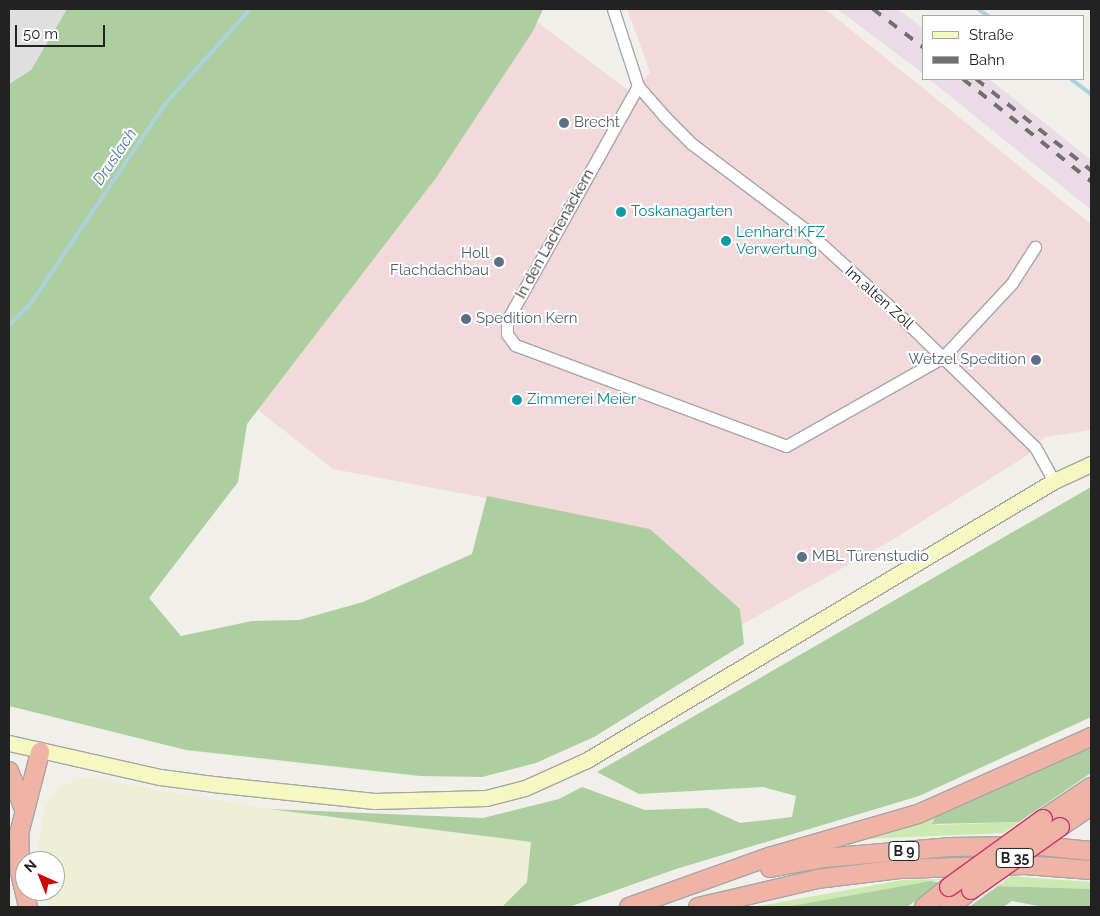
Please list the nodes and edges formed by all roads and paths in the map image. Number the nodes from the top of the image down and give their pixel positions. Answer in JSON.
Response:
{"nodes":[{"id":1,"x":613,"y":9,"type":"edge"},
{"id":2,"x":638,"y":86,"type":"junction"},
{"id":3,"x":1035,"y":247,"type":"dead end"},
{"id":4,"x":943,"y":356,"type":"junction"},
{"id":5,"x":1091,"y":464,"type":"edge"},
{"id":6,"x":1054,"y":481,"type":"junction"},
{"id":7,"x":1091,"y":737,"type":"edge"},
{"id":8,"x":9,"y":743,"type":"edge"},
{"id":9,"x":40,"y":752,"type":"junction"},
{"id":10,"x":9,"y":771,"type":"edge"},
{"id":11,"x":1091,"y":788,"type":"edge"},
{"id":12,"x":1091,"y":806,"type":"edge"},
{"id":13,"x":24,"y":810,"type":"junction"},
{"id":14,"x":1091,"y":851,"type":"edge"},
{"id":15,"x":1091,"y":870,"type":"edge"},
{"id":16,"x":718,"y":878,"type":"junction"},
{"id":17,"x":28,"y":907,"type":"edge"},
{"id":18,"x":629,"y":907,"type":"edge"},
{"id":19,"x":698,"y":907,"type":"edge"},
{"id":20,"x":924,"y":907,"type":"edge"},
{"id":21,"x":950,"y":907,"type":"edge"}],
"edges":[{"from":1,"to":2,"type":"street","name":"Im alten Zoll"},
{"from":2,"to":4,"type":"street","name":"Im alten Zoll"},
{"from":2,"to":4,"type":"street","name":"In den Lachenäckern"},
{"from":3,"to":4,"type":"street","name":"In den Lachenäckern"},
{"from":4,"to":6,"type":"street","name":"Im alten Zoll"},
{"from":5,"to":6,"type":"main road"},
{"from":6,"to":9,"type":"main road"},
{"from":7,"to":16,"type":"highway"},
{"from":8,"to":9,"type":"main road"},
{"from":9,"to":13,"type":"highway"},
{"from":10,"to":13,"type":"highway"},
{"from":11,"to":20,"type":"highway","bridge":true},
{"from":12,"to":21,"type":"highway","number":"B 35","bridge":true},
{"from":13,"to":17,"type":"highway"},
{"from":14,"to":16,"type":"highway","number":"B 9"},
{"from":15,"to":19,"type":"highway","number":"B 9"},
{"from":16,"to":18,"type":"highway","number":"B 9"}]}
